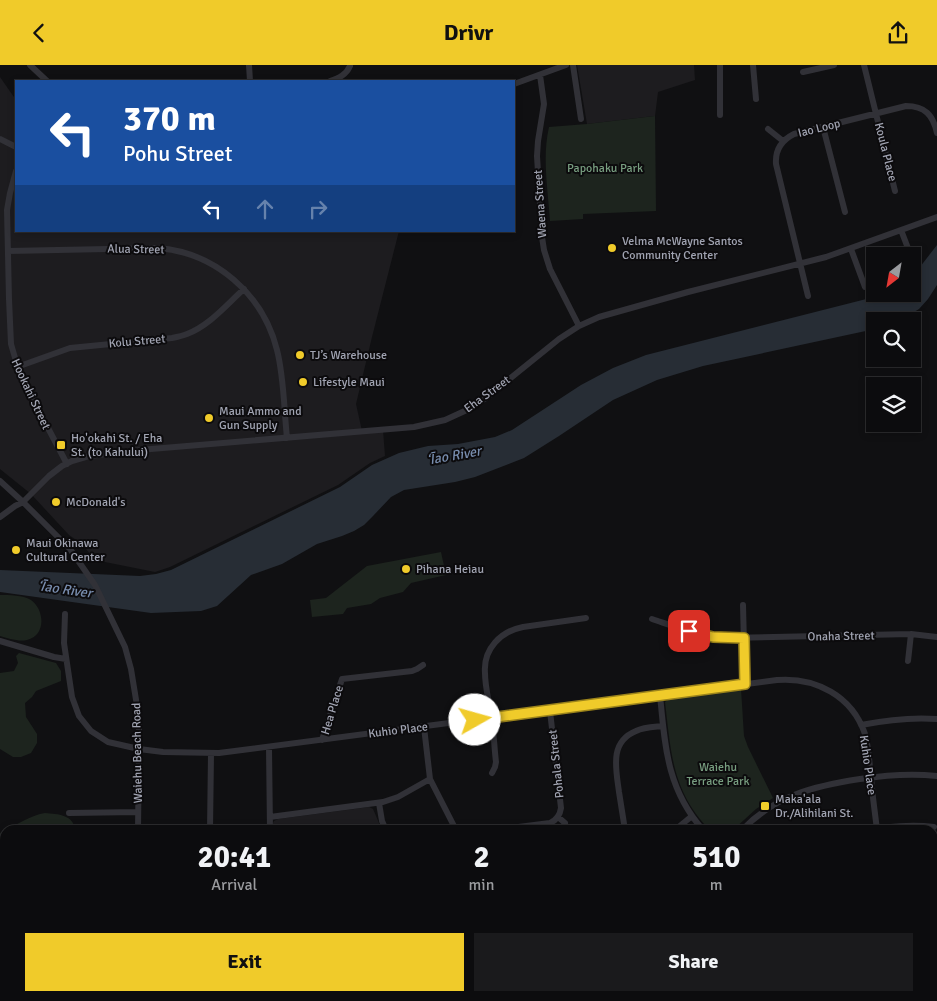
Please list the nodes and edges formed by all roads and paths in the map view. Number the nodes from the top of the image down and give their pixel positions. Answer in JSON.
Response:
{"nodes":[{"id":1,"x":30,"y":65,"type":"edge"},
{"id":2,"x":250,"y":65,"type":"edge"},
{"id":3,"x":566,"y":65,"type":"edge"},
{"id":4,"x":573,"y":65,"type":"edge"},
{"id":5,"x":720,"y":65,"type":"edge"},
{"id":6,"x":753,"y":65,"type":"edge"},
{"id":7,"x":834,"y":65,"type":"edge"},
{"id":8,"x":864,"y":65,"type":"edge"},
{"id":9,"x":350,"y":66,"type":"dead end"},
{"id":10,"x":803,"y":73,"type":"dead end"},
{"id":11,"x":540,"y":75,"type":"junction"},
{"id":12,"x":46,"y":80,"type":"edge"},
{"id":13,"x":250,"y":80,"type":"edge"},
{"id":14,"x":332,"y":80,"type":"edge"},
{"id":15,"x":515,"y":84,"type":"edge"},
{"id":16,"x":756,"y":99,"type":"dead end"},
{"id":17,"x":876,"y":113,"type":"junction"},
{"id":18,"x":720,"y":115,"type":"dead end"},
{"id":19,"x":581,"y":119,"type":"dead end"},
{"id":20,"x":823,"y":127,"type":"junction"},
{"id":21,"x":768,"y":129,"type":"dead end"},
{"id":22,"x":937,"y":133,"type":"edge"},
{"id":23,"x":0,"y":139,"type":"edge"},
{"id":24,"x":783,"y":141,"type":"junction"},
{"id":25,"x":15,"y":146,"type":"edge"},
{"id":26,"x":15,"y":175,"type":"edge"},
{"id":27,"x":895,"y":191,"type":"dead end"},
{"id":28,"x":844,"y":212,"type":"dead end"},
{"id":29,"x":937,"y":217,"type":"edge"},
{"id":30,"x":901,"y":230,"type":"junction"},
{"id":31,"x":908,"y":247,"type":"edge"},
{"id":32,"x":851,"y":249,"type":"junction"},
{"id":33,"x":8,"y":251,"type":"junction"},
{"id":34,"x":801,"y":264,"type":"junction"},
{"id":35,"x":865,"y":287,"type":"dead end"},
{"id":36,"x":244,"y":289,"type":"junction"},
{"id":37,"x":808,"y":296,"type":"dead end"},
{"id":38,"x":579,"y":325,"type":"junction"},
{"id":39,"x":17,"y":367,"type":"junction"},
{"id":40,"x":287,"y":438,"type":"junction"},
{"id":41,"x":67,"y":464,"type":"junction"},
{"id":42,"x":0,"y":481,"type":"edge"},
{"id":43,"x":23,"y":502,"type":"junction"},
{"id":44,"x":0,"y":517,"type":"edge"},
{"id":45,"x":743,"y":605,"type":"dead end"},
{"id":46,"x":65,"y":614,"type":"dead end"},
{"id":47,"x":586,"y":618,"type":"dead end"},
{"id":48,"x":652,"y":619,"type":"dead end"},
{"id":49,"x":911,"y":634,"type":"junction"},
{"id":50,"x":937,"y":637,"type":"edge"},
{"id":51,"x":744,"y":638,"type":"junction"},
{"id":52,"x":0,"y":641,"type":"edge"},
{"id":53,"x":66,"y":659,"type":"junction"},
{"id":54,"x":908,"y":661,"type":"dead end"},
{"id":55,"x":423,"y":665,"type":"dead end"},
{"id":56,"x":745,"y":684,"type":"junction"},
{"id":57,"x":660,"y":695,"type":"junction"},
{"id":58,"x":550,"y":711,"type":"junction"},
{"id":59,"x":492,"y":718,"type":"junction"},
{"id":60,"x":937,"y":719,"type":"edge"},
{"id":61,"x":861,"y":725,"type":"junction"},
{"id":62,"x":663,"y":726,"type":"junction"},
{"id":63,"x":424,"y":727,"type":"junction"},
{"id":64,"x":322,"y":740,"type":"junction"},
{"id":65,"x":269,"y":748,"type":"junction"},
{"id":66,"x":139,"y":749,"type":"junction"},
{"id":67,"x":211,"y":754,"type":"junction"},
{"id":68,"x":492,"y":773,"type":"dead end"},
{"id":69,"x":937,"y":776,"type":"edge"},
{"id":70,"x":871,"y":777,"type":"junction"},
{"id":71,"x":430,"y":779,"type":"junction"},
{"id":72,"x":379,"y":803,"type":"junction"},
{"id":73,"x":138,"y":812,"type":"junction"},
{"id":74,"x":69,"y":813,"type":"dead end"},
{"id":75,"x":692,"y":816,"type":"junction"},
{"id":76,"x":270,"y":817,"type":"junction"},
{"id":77,"x":558,"y":817,"type":"junction"},
{"id":78,"x":565,"y":823,"type":"dead end"},
{"id":79,"x":138,"y":825,"type":"edge"},
{"id":80,"x":210,"y":825,"type":"edge"},
{"id":81,"x":270,"y":825,"type":"edge"},
{"id":82,"x":384,"y":825,"type":"edge"},
{"id":83,"x":453,"y":825,"type":"edge"},
{"id":84,"x":534,"y":825,"type":"edge"},
{"id":85,"x":624,"y":825,"type":"edge"},
{"id":86,"x":680,"y":825,"type":"edge"},
{"id":87,"x":699,"y":825,"type":"edge"},
{"id":88,"x":748,"y":825,"type":"edge"},
{"id":89,"x":877,"y":825,"type":"edge"}],
"edges":[{"from":1,"to":12,"type":"street"},
{"from":2,"to":13,"type":"street"},
{"from":3,"to":11,"type":"street"},
{"from":4,"to":19,"type":"street"},
{"from":5,"to":18,"type":"street"},
{"from":6,"to":16,"type":"street"},
{"from":7,"to":10,"type":"street"},
{"from":8,"to":17,"type":"street","name":"Koula Place"},
{"from":9,"to":14,"type":"street"},
{"from":11,"to":15,"type":"street"},
{"from":11,"to":38,"type":"street","name":"Waena Street"},
{"from":17,"to":20,"type":"street","name":"Iao Loop"},
{"from":17,"to":22,"type":"street","name":"Iao Loop"},
{"from":17,"to":27,"type":"street","name":"Koula Place"},
{"from":20,"to":24,"type":"street","name":"Iao Loop"},
{"from":20,"to":28,"type":"street"},
{"from":21,"to":24,"type":"street"},
{"from":23,"to":25,"type":"street"},
{"from":24,"to":34,"type":"street","name":"Iao Loop"},
{"from":26,"to":33,"type":"street","name":"Hookahi Street"},
{"from":29,"to":30,"type":"street","name":"Eha Street"},
{"from":30,"to":31,"type":"street"},
{"from":30,"to":32,"type":"street","name":"Eha Street"},
{"from":32,"to":34,"type":"street","name":"Eha Street"},
{"from":32,"to":35,"type":"street"},
{"from":33,"to":36,"type":"street","name":"Alua Street"},
{"from":33,"to":39,"type":"street","name":"Hookahi Street"},
{"from":34,"to":37,"type":"street","name":"Iao Loop"},
{"from":34,"to":38,"type":"street","name":"Eha Street"},
{"from":36,"to":39,"type":"street","name":"Kolu Street"},
{"from":36,"to":40,"type":"street","name":"Alua Street"},
{"from":38,"to":40,"type":"street","name":"Eha Street"},
{"from":39,"to":41,"type":"street","name":"Hookahi Street"},
{"from":40,"to":41,"type":"street","name":"Eha Street"},
{"from":41,"to":43,"type":"street","name":"Eha Street"},
{"from":42,"to":43,"type":"street","name":"Waiehu Beach Road"},
{"from":43,"to":44,"type":"street","name":"Eha Street"},
{"from":43,"to":66,"type":"street","name":"Waiehu Beach Road"},
{"from":45,"to":51,"type":"street"},
{"from":46,"to":53,"type":"street","name":"Kuhio Place"},
{"from":47,"to":59,"type":"street"},
{"from":48,"to":51,"type":"street","name":"Onaha Street"},
{"from":49,"to":50,"type":"street","name":"Onaha Street"},
{"from":49,"to":51,"type":"street","name":"Onaha Street"},
{"from":49,"to":54,"type":"street"},
{"from":51,"to":56,"type":"street"},
{"from":52,"to":53,"type":"street"},
{"from":53,"to":66,"type":"street","name":"Kuhio Place"},
{"from":55,"to":64,"type":"street","name":"Hea Place"},
{"from":56,"to":57,"type":"street","name":"Kuhio Place"},
{"from":56,"to":61,"type":"street","name":"Kuhio Place"},
{"from":57,"to":58,"type":"street","name":"Kuhio Place"},
{"from":57,"to":62,"type":"street"},
{"from":58,"to":59,"type":"street","name":"Kuhio Place"},
{"from":58,"to":77,"type":"street","name":"Pohala Street"},
{"from":59,"to":63,"type":"street","name":"Kuhio Place"},
{"from":59,"to":68,"type":"street"},
{"from":60,"to":61,"type":"street"},
{"from":61,"to":70,"type":"street","name":"Kuhio Place"},
{"from":62,"to":75,"type":"street"},
{"from":62,"to":85,"type":"street"},
{"from":63,"to":64,"type":"street","name":"Kuhio Place"},
{"from":63,"to":71,"type":"street"},
{"from":64,"to":65,"type":"street","name":"Kuhio Place"},
{"from":65,"to":67,"type":"street","name":"Kuhio Place"},
{"from":65,"to":76,"type":"street"},
{"from":66,"to":67,"type":"street","name":"Kuhio Place"},
{"from":66,"to":73,"type":"street","name":"Waiehu Beach Road"},
{"from":67,"to":80,"type":"street"},
{"from":69,"to":70,"type":"street"},
{"from":70,"to":88,"type":"street"},
{"from":70,"to":89,"type":"street","name":"Kuhio Place"},
{"from":71,"to":72,"type":"street"},
{"from":71,"to":83,"type":"street"},
{"from":72,"to":76,"type":"street"},
{"from":72,"to":82,"type":"street"},
{"from":73,"to":74,"type":"street"},
{"from":73,"to":79,"type":"street","name":"Waiehu Beach Road"},
{"from":75,"to":86,"type":"street"},
{"from":75,"to":87,"type":"street"},
{"from":76,"to":81,"type":"street"},
{"from":77,"to":78,"type":"street"},
{"from":77,"to":84,"type":"street"}]}
